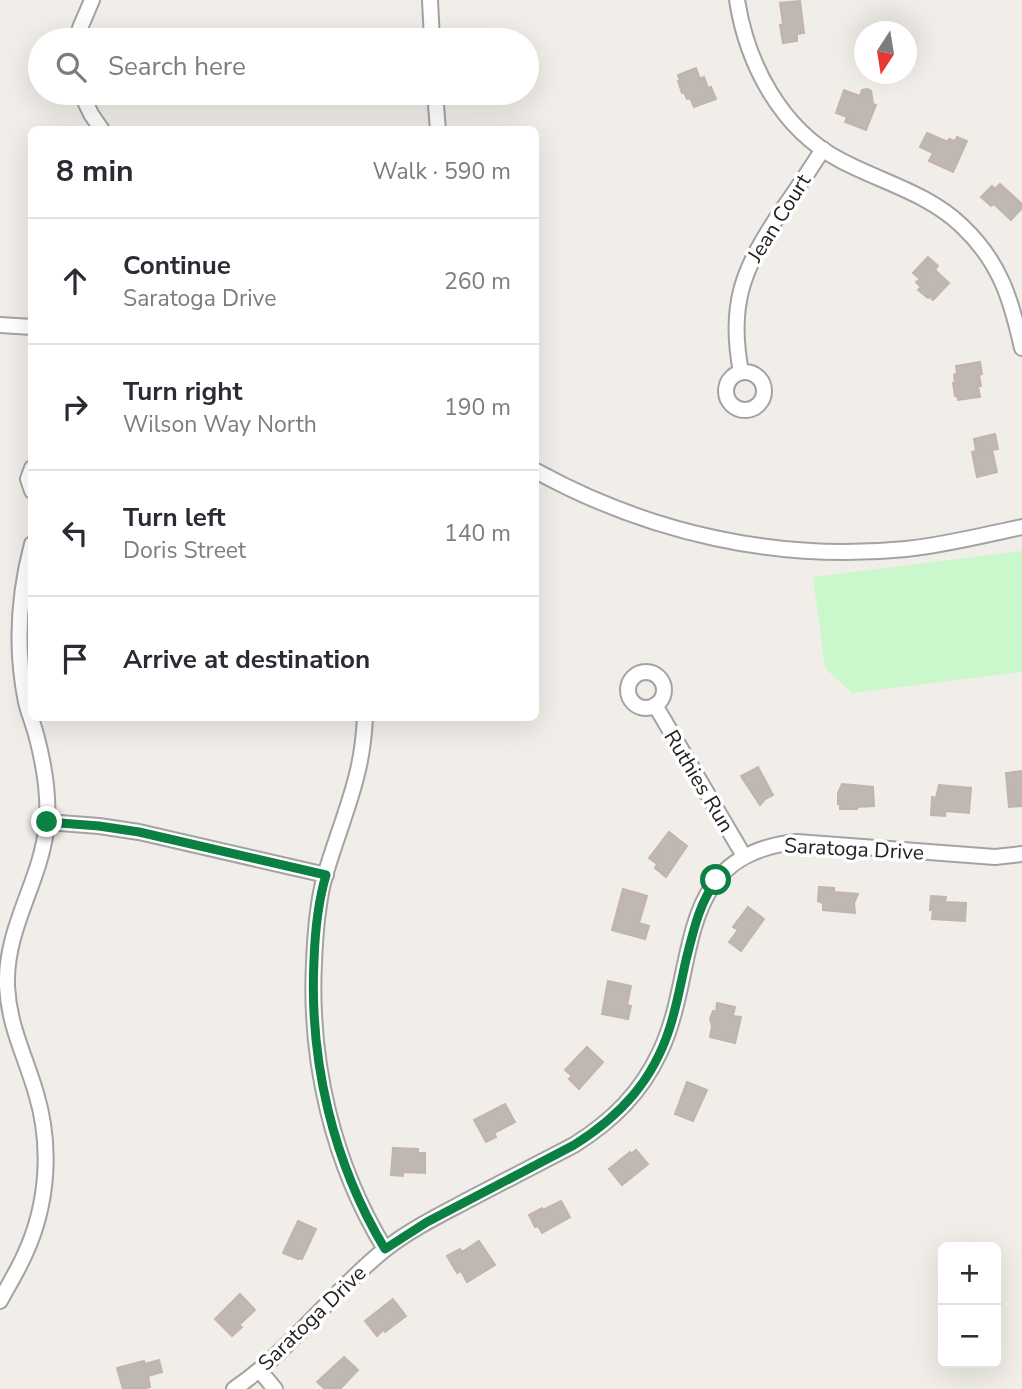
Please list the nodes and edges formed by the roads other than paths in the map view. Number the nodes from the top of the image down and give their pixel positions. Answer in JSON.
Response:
{"nodes":[{"id":1,"x":92,"y":0,"type":"edge"},
{"id":2,"x":430,"y":0,"type":"edge"},
{"id":3,"x":737,"y":0,"type":"edge"},
{"id":4,"x":80,"y":28,"type":"edge"},
{"id":5,"x":431,"y":28,"type":"edge"},
{"id":6,"x":87,"y":105,"type":"edge"},
{"id":7,"x":436,"y":105,"type":"edge"},
{"id":8,"x":99,"y":126,"type":"edge"},
{"id":9,"x":438,"y":126,"type":"edge"},
{"id":10,"x":823,"y":149,"type":"junction"},
{"id":11,"x":0,"y":325,"type":"edge"},
{"id":12,"x":28,"y":327,"type":"edge"},
{"id":13,"x":1022,"y":348,"type":"edge"},
{"id":14,"x":741,"y":372,"type":"dead end"},
{"id":15,"x":539,"y":473,"type":"edge"},
{"id":16,"x":1022,"y":527,"type":"edge"},
{"id":17,"x":28,"y":561,"type":"edge"},
{"id":18,"x":655,"y":705,"type":"dead end"},
{"id":19,"x":28,"y":709,"type":"edge"},
{"id":20,"x":31,"y":721,"type":"edge"},
{"id":21,"x":365,"y":721,"type":"edge"},
{"id":22,"x":47,"y":822,"type":"junction"},
{"id":23,"x":1022,"y":854,"type":"edge"},
{"id":24,"x":744,"y":856,"type":"junction"},
{"id":25,"x":326,"y":875,"type":"junction"},
{"id":26,"x":385,"y":1249,"type":"junction"},
{"id":27,"x":0,"y":1301,"type":"edge"},
{"id":28,"x":260,"y":1371,"type":"junction"},
{"id":29,"x":234,"y":1389,"type":"edge"},
{"id":30,"x":275,"y":1389,"type":"edge"}],
"edges":[{"from":1,"to":4,"type":"street"},
{"from":2,"to":5,"type":"street"},
{"from":3,"to":10,"type":"street"},
{"from":6,"to":8,"type":"street"},
{"from":7,"to":9,"type":"street"},
{"from":10,"to":13,"type":"street"},
{"from":10,"to":14,"type":"street","name":"Jean Court"},
{"from":11,"to":12,"type":"street"},
{"from":15,"to":16,"type":"street"},
{"from":17,"to":19,"type":"street"},
{"from":18,"to":24,"type":"street","name":"Ruthies Run"},
{"from":20,"to":22,"type":"street"},
{"from":21,"to":25,"type":"street"},
{"from":22,"to":25,"type":"street"},
{"from":22,"to":27,"type":"street"},
{"from":23,"to":24,"type":"street","name":"Saratoga Drive"},
{"from":24,"to":26,"type":"street","name":"Saratoga Drive"},
{"from":25,"to":26,"type":"street"},
{"from":26,"to":28,"type":"street","name":"Saratoga Drive"},
{"from":28,"to":29,"type":"street","name":"Saratoga Drive"},
{"from":28,"to":30,"type":"street"}]}
